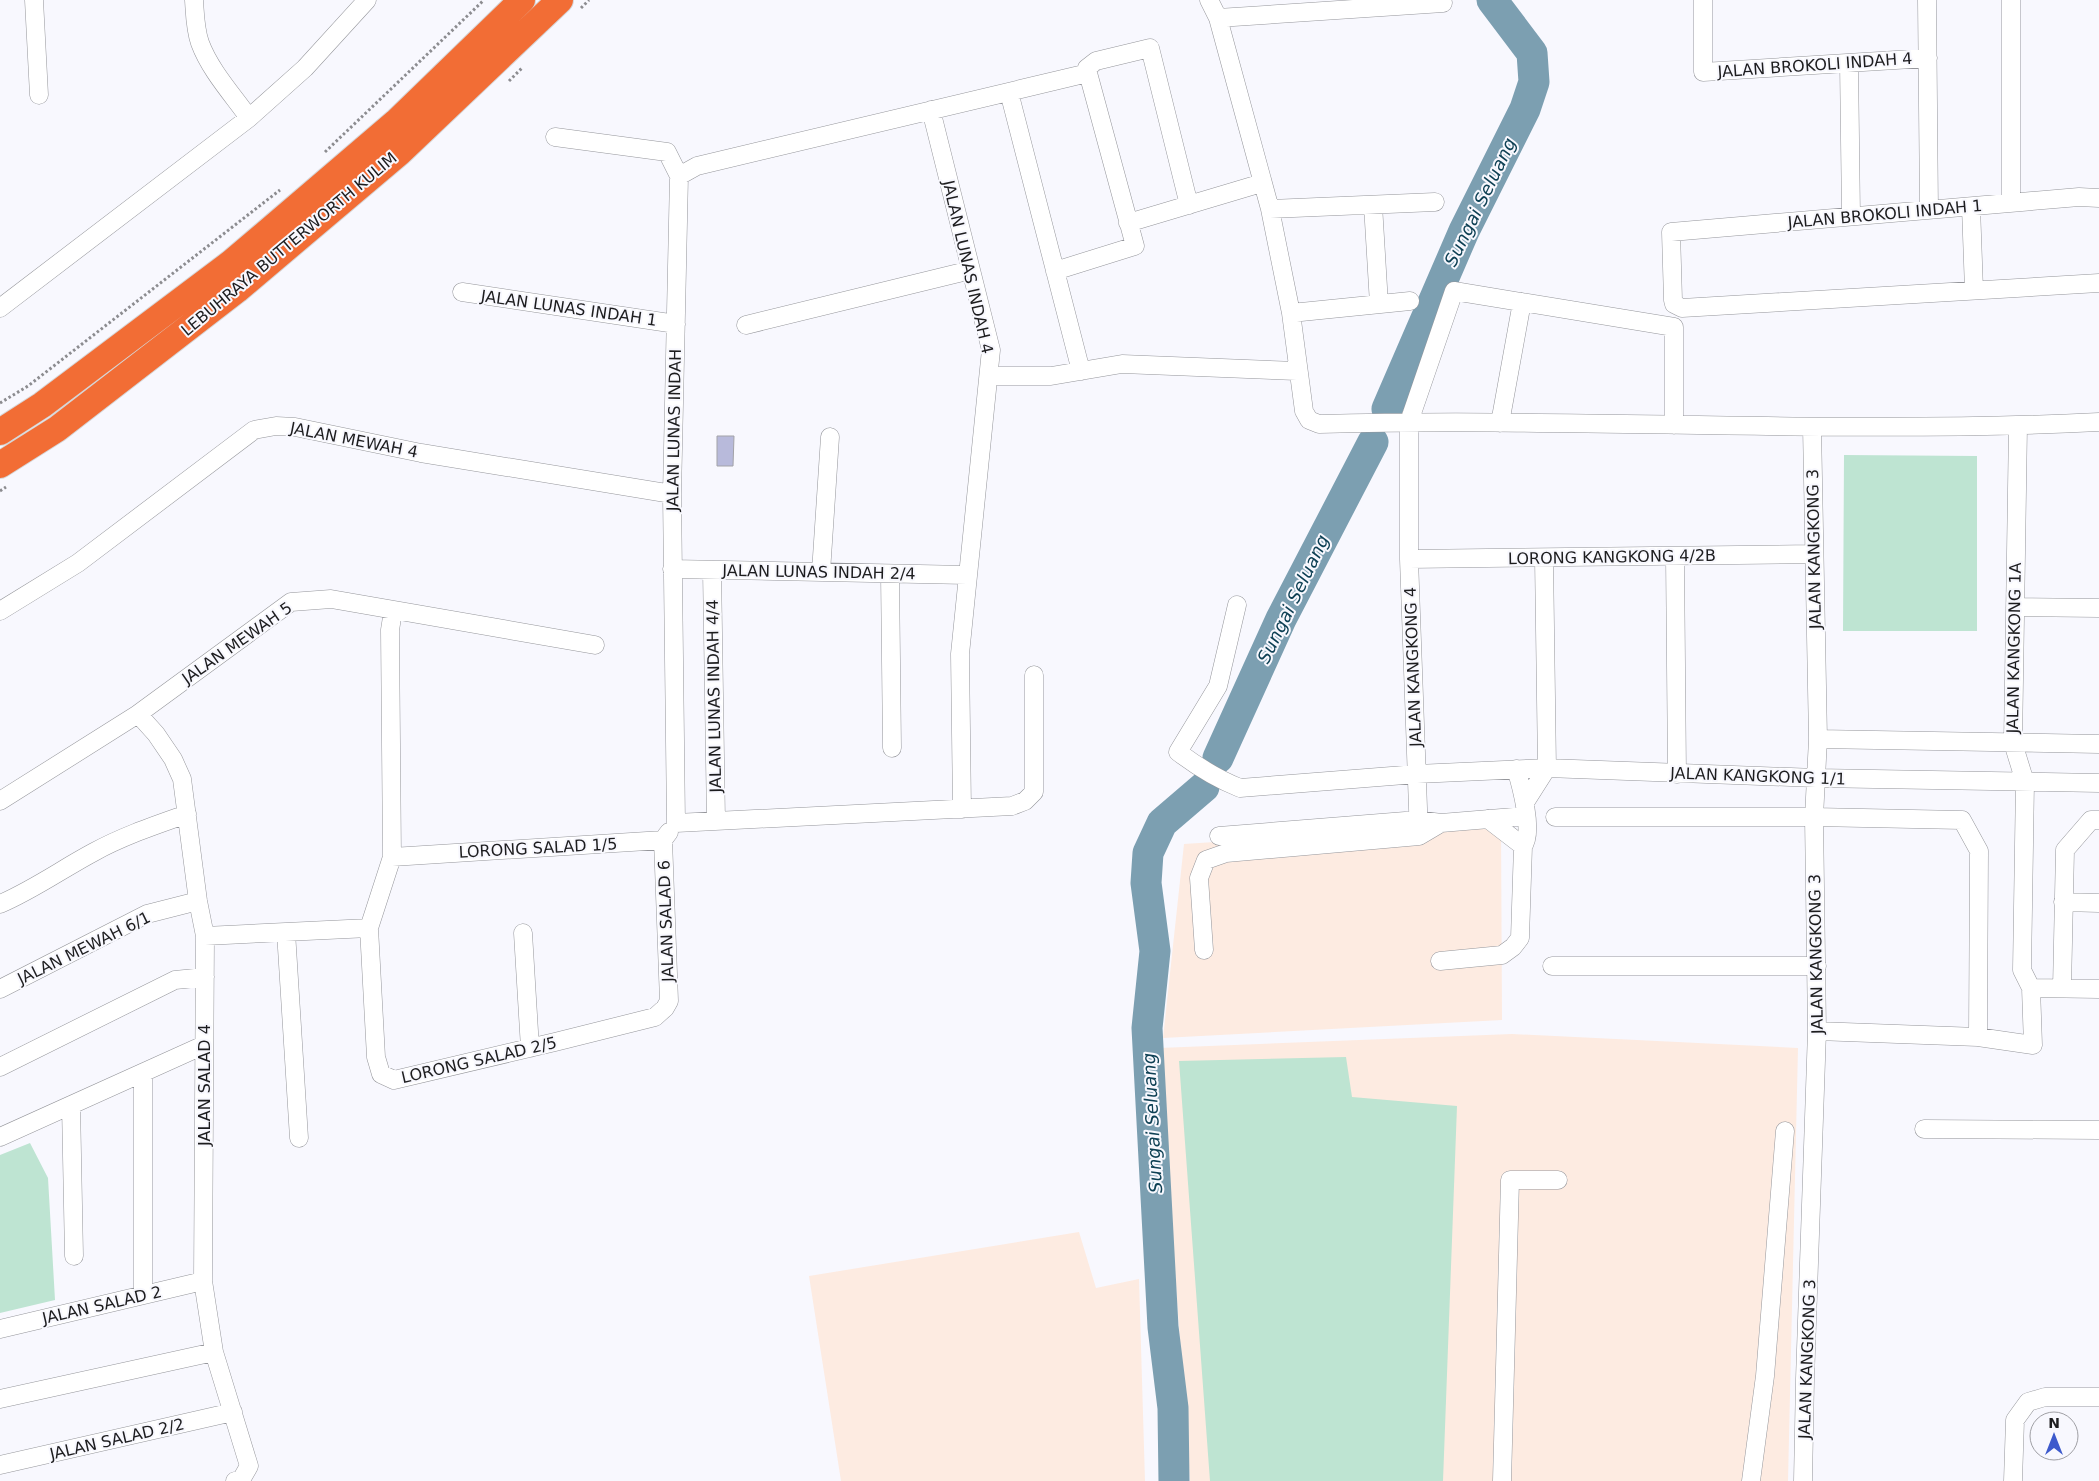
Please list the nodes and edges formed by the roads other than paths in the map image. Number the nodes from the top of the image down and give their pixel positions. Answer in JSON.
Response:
{"nodes":[{"id":1,"x":34,"y":0,"type":"edge"},
{"id":2,"x":194,"y":0,"type":"edge"},
{"id":3,"x":367,"y":0,"type":"edge"},
{"id":4,"x":522,"y":0,"type":"edge"},
{"id":5,"x":560,"y":0,"type":"edge"},
{"id":6,"x":1209,"y":0,"type":"edge"},
{"id":7,"x":1703,"y":0,"type":"edge"},
{"id":8,"x":1927,"y":0,"type":"edge"},
{"id":9,"x":2011,"y":0,"type":"edge"},
{"id":10,"x":1443,"y":3,"type":"dead end"},
{"id":11,"x":1218,"y":18,"type":"junction"},
{"id":12,"x":1928,"y":58,"type":"junction"},
{"id":13,"x":1849,"y":63,"type":"junction"},
{"id":14,"x":1088,"y":73,"type":"junction"},
{"id":15,"x":1009,"y":92,"type":"junction"},
{"id":16,"x":39,"y":95,"type":"dead end"},
{"id":17,"x":931,"y":110,"type":"junction"},
{"id":18,"x":249,"y":118,"type":"junction"},
{"id":19,"x":555,"y":137,"type":"dead end"},
{"id":20,"x":679,"y":176,"type":"junction"},
{"id":21,"x":1262,"y":183,"type":"junction"},
{"id":22,"x":2099,"y":198,"type":"edge"},
{"id":23,"x":1435,"y":202,"type":"dead end"},
{"id":24,"x":2011,"y":203,"type":"junction"},
{"id":25,"x":1189,"y":205,"type":"junction"},
{"id":26,"x":1373,"y":205,"type":"junction"},
{"id":27,"x":1971,"y":206,"type":"junction"},
{"id":28,"x":1270,"y":209,"type":"junction"},
{"id":29,"x":1929,"y":210,"type":"junction"},
{"id":30,"x":1851,"y":216,"type":"junction"},
{"id":31,"x":1128,"y":223,"type":"junction"},
{"id":32,"x":971,"y":270,"type":"junction"},
{"id":33,"x":1055,"y":271,"type":"junction"},
{"id":34,"x":2099,"y":282,"type":"edge"},
{"id":35,"x":1974,"y":290,"type":"junction"},
{"id":36,"x":462,"y":292,"type":"dead end"},
{"id":37,"x":1410,"y":301,"type":"dead end"},
{"id":38,"x":1522,"y":302,"type":"junction"},
{"id":39,"x":1379,"y":304,"type":"junction"},
{"id":40,"x":0,"y":308,"type":"edge"},
{"id":41,"x":1291,"y":313,"type":"junction"},
{"id":42,"x":676,"y":324,"type":"junction"},
{"id":43,"x":746,"y":325,"type":"dead end"},
{"id":44,"x":1081,"y":372,"type":"junction"},
{"id":45,"x":1297,"y":372,"type":"junction"},
{"id":46,"x":989,"y":376,"type":"junction"},
{"id":47,"x":1402,"y":422,"type":"junction"},
{"id":48,"x":2099,"y":422,"type":"edge"},
{"id":49,"x":1500,"y":423,"type":"junction"},
{"id":50,"x":1674,"y":425,"type":"junction"},
{"id":51,"x":2018,"y":426,"type":"junction"},
{"id":52,"x":1812,"y":427,"type":"junction"},
{"id":53,"x":0,"y":432,"type":"edge"},
{"id":54,"x":830,"y":438,"type":"dead end"},
{"id":55,"x":0,"y":465,"type":"edge"},
{"id":56,"x":672,"y":494,"type":"junction"},
{"id":57,"x":1814,"y":554,"type":"junction"},
{"id":58,"x":1675,"y":556,"type":"junction"},
{"id":59,"x":1544,"y":558,"type":"junction"},
{"id":60,"x":1409,"y":560,"type":"junction"},
{"id":61,"x":672,"y":569,"type":"junction"},
{"id":62,"x":712,"y":570,"type":"junction"},
{"id":63,"x":821,"y":572,"type":"junction"},
{"id":64,"x":890,"y":574,"type":"junction"},
{"id":65,"x":967,"y":575,"type":"junction"},
{"id":66,"x":1237,"y":605,"type":"dead end"},
{"id":67,"x":2015,"y":607,"type":"junction"},
{"id":68,"x":2099,"y":608,"type":"edge"},
{"id":69,"x":0,"y":611,"type":"edge"},
{"id":70,"x":393,"y":611,"type":"junction"},
{"id":71,"x":595,"y":645,"type":"dead end"},
{"id":72,"x":1034,"y":674,"type":"dead end"},
{"id":73,"x":138,"y":714,"type":"junction"},
{"id":74,"x":1818,"y":739,"type":"junction"},
{"id":75,"x":2013,"y":742,"type":"junction"},
{"id":76,"x":2099,"y":744,"type":"edge"},
{"id":77,"x":892,"y":748,"type":"dead end"},
{"id":78,"x":1547,"y":768,"type":"junction"},
{"id":79,"x":1516,"y":769,"type":"junction"},
{"id":80,"x":1416,"y":774,"type":"junction"},
{"id":81,"x":1677,"y":774,"type":"junction"},
{"id":82,"x":1816,"y":778,"type":"junction"},
{"id":83,"x":2025,"y":782,"type":"junction"},
{"id":84,"x":2099,"y":783,"type":"edge"},
{"id":85,"x":0,"y":801,"type":"edge"},
{"id":86,"x":962,"y":808,"type":"junction"},
{"id":87,"x":1526,"y":808,"type":"junction"},
{"id":88,"x":187,"y":814,"type":"junction"},
{"id":89,"x":1555,"y":817,"type":"dead end"},
{"id":90,"x":1814,"y":817,"type":"junction"},
{"id":91,"x":1488,"y":819,"type":"junction"},
{"id":92,"x":2099,"y":820,"type":"edge"},
{"id":93,"x":716,"y":821,"type":"junction"},
{"id":94,"x":676,"y":823,"type":"junction"},
{"id":95,"x":1419,"y":828,"type":"junction"},
{"id":96,"x":1219,"y":836,"type":"dead end"},
{"id":97,"x":663,"y":840,"type":"junction"},
{"id":98,"x":1523,"y":846,"type":"junction"},
{"id":99,"x":392,"y":857,"type":"junction"},
{"id":100,"x":198,"y":900,"type":"junction"},
{"id":101,"x":2064,"y":902,"type":"junction"},
{"id":102,"x":2099,"y":903,"type":"edge"},
{"id":103,"x":0,"y":904,"type":"edge"},
{"id":104,"x":369,"y":928,"type":"junction"},
{"id":105,"x":286,"y":932,"type":"junction"},
{"id":106,"x":523,"y":933,"type":"dead end"},
{"id":107,"x":205,"y":936,"type":"junction"},
{"id":108,"x":1204,"y":950,"type":"dead end"},
{"id":109,"x":1440,"y":961,"type":"dead end"},
{"id":110,"x":1552,"y":966,"type":"dead end"},
{"id":111,"x":1816,"y":966,"type":"junction"},
{"id":112,"x":206,"y":977,"type":"junction"},
{"id":113,"x":2031,"y":988,"type":"junction"},
{"id":114,"x":2062,"y":988,"type":"junction"},
{"id":115,"x":2099,"y":989,"type":"edge"},
{"id":116,"x":0,"y":990,"type":"edge"},
{"id":117,"x":669,"y":1001,"type":"joint"},
{"id":118,"x":1817,"y":1031,"type":"junction"},
{"id":119,"x":1978,"y":1037,"type":"junction"},
{"id":120,"x":204,"y":1045,"type":"junction"},
{"id":121,"x":530,"y":1048,"type":"junction"},
{"id":122,"x":0,"y":1067,"type":"edge"},
{"id":123,"x":143,"y":1073,"type":"junction"},
{"id":124,"x":71,"y":1105,"type":"junction"},
{"id":125,"x":1924,"y":1129,"type":"dead end"},
{"id":126,"x":2099,"y":1130,"type":"edge"},
{"id":127,"x":1785,"y":1131,"type":"dead end"},
{"id":128,"x":0,"y":1136,"type":"edge"},
{"id":129,"x":299,"y":1138,"type":"dead end"},
{"id":130,"x":1558,"y":1180,"type":"dead end"},
{"id":131,"x":74,"y":1256,"type":"dead end"},
{"id":132,"x":203,"y":1281,"type":"junction"},
{"id":133,"x":143,"y":1295,"type":"junction"},
{"id":134,"x":0,"y":1329,"type":"edge"},
{"id":135,"x":214,"y":1352,"type":"junction"},
{"id":136,"x":2099,"y":1397,"type":"edge"},
{"id":137,"x":0,"y":1399,"type":"edge"},
{"id":138,"x":233,"y":1412,"type":"junction"},
{"id":139,"x":0,"y":1465,"type":"edge"},
{"id":140,"x":236,"y":1481,"type":"edge"},
{"id":141,"x":1502,"y":1481,"type":"edge"},
{"id":142,"x":1750,"y":1481,"type":"edge"},
{"id":143,"x":1804,"y":1481,"type":"edge"},
{"id":144,"x":2014,"y":1481,"type":"edge"}],
"edges":[{"from":1,"to":16,"type":"street"},
{"from":2,"to":18,"type":"street"},
{"from":3,"to":18,"type":"street"},
{"from":4,"to":53,"type":"highway","name":"LEBUHRAYA BUTTERWORTH KULIM"},
{"from":5,"to":55,"type":"highway","name":"LEBUHRAYA BUTTERWORTH KULIM"},
{"from":6,"to":11,"type":"street"},
{"from":7,"to":13,"type":"street","name":"JALAN BROKOLI INDAH 4"},
{"from":8,"to":12,"type":"street"},
{"from":9,"to":24,"type":"street"},
{"from":10,"to":11,"type":"street"},
{"from":11,"to":21,"type":"street"},
{"from":12,"to":13,"type":"street","name":"JALAN BROKOLI INDAH 4"},
{"from":12,"to":29,"type":"street"},
{"from":13,"to":30,"type":"street"},
{"from":14,"to":15,"type":"street"},
{"from":14,"to":25,"type":"street"},
{"from":14,"to":31,"type":"street"},
{"from":15,"to":17,"type":"street"},
{"from":15,"to":33,"type":"street"},
{"from":17,"to":20,"type":"street"},
{"from":17,"to":32,"type":"street","name":"JALAN LUNAS INDAH 4"},
{"from":18,"to":40,"type":"street"},
{"from":19,"to":20,"type":"street","name":"JALAN LUNAS INDAH"},
{"from":20,"to":42,"type":"street","name":"JALAN LUNAS INDAH"},
{"from":21,"to":25,"type":"street"},
{"from":21,"to":28,"type":"street"},
{"from":22,"to":24,"type":"street","name":"JALAN BROKOLI INDAH 1"},
{"from":23,"to":26,"type":"street"},
{"from":24,"to":27,"type":"street","name":"JALAN BROKOLI INDAH 1"},
{"from":25,"to":31,"type":"street"},
{"from":26,"to":28,"type":"street"},
{"from":26,"to":39,"type":"street"},
{"from":27,"to":29,"type":"street","name":"JALAN BROKOLI INDAH 1"},
{"from":27,"to":35,"type":"street"},
{"from":28,"to":41,"type":"street"},
{"from":29,"to":30,"type":"street","name":"JALAN BROKOLI INDAH 1"},
{"from":30,"to":35,"type":"street","name":"JALAN BROKOLI INDAH 1"},
{"from":31,"to":33,"type":"street"},
{"from":32,"to":43,"type":"street"},
{"from":32,"to":46,"type":"street","name":"JALAN LUNAS INDAH 4"},
{"from":33,"to":44,"type":"street"},
{"from":34,"to":35,"type":"street"},
{"from":36,"to":42,"type":"street","name":"JALAN LUNAS INDAH 1"},
{"from":37,"to":39,"type":"street"},
{"from":38,"to":47,"type":"street","name":"JALAN KANGKONG 4"},
{"from":38,"to":49,"type":"street"},
{"from":38,"to":50,"type":"street"},
{"from":39,"to":41,"type":"street"},
{"from":41,"to":45,"type":"street"},
{"from":42,"to":56,"type":"street","name":"JALAN LUNAS INDAH"},
{"from":44,"to":45,"type":"street"},
{"from":44,"to":46,"type":"street"},
{"from":45,"to":47,"type":"street"},
{"from":46,"to":65,"type":"street","name":"JALAN LUNAS INDAH 4"},
{"from":47,"to":49,"type":"street"},
{"from":47,"to":60,"type":"street","name":"JALAN KANGKONG 4"},
{"from":48,"to":51,"type":"street"},
{"from":49,"to":50,"type":"street"},
{"from":50,"to":52,"type":"street"},
{"from":51,"to":52,"type":"street"},
{"from":51,"to":67,"type":"street","name":"JALAN KANGKONG 1A"},
{"from":52,"to":57,"type":"street","name":"JALAN KANGKONG 3"},
{"from":54,"to":63,"type":"street"},
{"from":56,"to":61,"type":"street","name":"JALAN LUNAS INDAH"},
{"from":56,"to":69,"type":"street","name":"JALAN MEWAH 4"},
{"from":57,"to":58,"type":"street","name":"LORONG KANGKONG 4/2B"},
{"from":57,"to":74,"type":"street","name":"JALAN KANGKONG 3"},
{"from":58,"to":59,"type":"street","name":"LORONG KANGKONG 4/2B"},
{"from":58,"to":81,"type":"street"},
{"from":59,"to":60,"type":"street","name":"LORONG KANGKONG 4/2B"},
{"from":59,"to":78,"type":"street"},
{"from":60,"to":80,"type":"street","name":"JALAN KANGKONG 4"},
{"from":61,"to":62,"type":"street","name":"JALAN LUNAS INDAH 2/4"},
{"from":61,"to":94,"type":"street","name":"JALAN LUNAS INDAH"},
{"from":62,"to":63,"type":"street","name":"JALAN LUNAS INDAH 2/4"},
{"from":62,"to":93,"type":"street","name":"JALAN LUNAS INDAH 4/4"},
{"from":63,"to":64,"type":"street","name":"JALAN LUNAS INDAH 2/4"},
{"from":64,"to":65,"type":"street","name":"JALAN LUNAS INDAH 2/4"},
{"from":64,"to":77,"type":"street"},
{"from":65,"to":86,"type":"street","name":"JALAN LUNAS INDAH 4"},
{"from":66,"to":80,"type":"street","name":"JALAN KANGKONG 1/1"},
{"from":67,"to":68,"type":"street"},
{"from":67,"to":75,"type":"street","name":"JALAN KANGKONG 1A"},
{"from":70,"to":71,"type":"street","name":"JALAN MEWAH 5"},
{"from":70,"to":73,"type":"street","name":"JALAN MEWAH 5"},
{"from":70,"to":99,"type":"street","name":"LORONG SALAD 2/5"},
{"from":72,"to":86,"type":"street"},
{"from":73,"to":85,"type":"street","name":"JALAN MEWAH 5"},
{"from":73,"to":88,"type":"street","name":"JALAN SALAD 4"},
{"from":74,"to":75,"type":"street"},
{"from":74,"to":82,"type":"street","name":"JALAN KANGKONG 3"},
{"from":75,"to":76,"type":"street"},
{"from":75,"to":83,"type":"street","name":"JALAN KANGKONG 1A"},
{"from":78,"to":79,"type":"street","name":"JALAN KANGKONG 1/1"},
{"from":78,"to":81,"type":"street","name":"JALAN KANGKONG 1/1"},
{"from":78,"to":87,"type":"street"},
{"from":79,"to":80,"type":"street","name":"JALAN KANGKONG 1/1"},
{"from":79,"to":87,"type":"street"},
{"from":80,"to":95,"type":"street","name":"JALAN KANGKONG 4"},
{"from":81,"to":82,"type":"street","name":"JALAN KANGKONG 1/1"},
{"from":82,"to":83,"type":"street","name":"JALAN KANGKONG 1/1"},
{"from":82,"to":90,"type":"street","name":"JALAN KANGKONG 3"},
{"from":83,"to":84,"type":"street","name":"JALAN KANGKONG 1/1"},
{"from":83,"to":113,"type":"street","name":"JALAN KANGKONG 1A"},
{"from":86,"to":93,"type":"street"},
{"from":87,"to":91,"type":"street"},
{"from":87,"to":98,"type":"street"},
{"from":88,"to":100,"type":"street","name":"JALAN SALAD 4"},
{"from":88,"to":103,"type":"street"},
{"from":89,"to":90,"type":"street"},
{"from":90,"to":111,"type":"street","name":"JALAN KANGKONG 3"},
{"from":90,"to":119,"type":"street"},
{"from":91,"to":95,"type":"street"},
{"from":91,"to":98,"type":"street"},
{"from":92,"to":101,"type":"street"},
{"from":93,"to":94,"type":"street"},
{"from":94,"to":97,"type":"street"},
{"from":95,"to":96,"type":"street"},
{"from":95,"to":108,"type":"street"},
{"from":97,"to":99,"type":"street","name":"LORONG SALAD 1/5"},
{"from":97,"to":117,"type":"street","name":"JALAN SALAD 6"},
{"from":98,"to":109,"type":"street"},
{"from":99,"to":104,"type":"street","name":"LORONG SALAD 2/5"},
{"from":100,"to":107,"type":"street","name":"JALAN SALAD 4"},
{"from":100,"to":116,"type":"street","name":"JALAN MEWAH 6/1"},
{"from":101,"to":102,"type":"street"},
{"from":101,"to":114,"type":"street"},
{"from":104,"to":105,"type":"street"},
{"from":104,"to":121,"type":"street","name":"LORONG SALAD 2/5"},
{"from":105,"to":107,"type":"street"},
{"from":105,"to":129,"type":"street"},
{"from":106,"to":121,"type":"street"},
{"from":107,"to":112,"type":"street","name":"JALAN SALAD 4"},
{"from":110,"to":111,"type":"street"},
{"from":111,"to":118,"type":"street","name":"JALAN KANGKONG 3"},
{"from":112,"to":120,"type":"street","name":"JALAN SALAD 4"},
{"from":112,"to":122,"type":"street"},
{"from":113,"to":114,"type":"street"},
{"from":113,"to":119,"type":"street","name":"JALAN KANGKONG 1A"},
{"from":114,"to":115,"type":"street"},
{"from":117,"to":121,"type":"street","name":"LORONG SALAD 2/5"},
{"from":118,"to":119,"type":"street"},
{"from":118,"to":143,"type":"street","name":"JALAN KANGKONG 3"},
{"from":120,"to":123,"type":"street"},
{"from":120,"to":132,"type":"street","name":"JALAN SALAD 4"},
{"from":123,"to":124,"type":"street"},
{"from":123,"to":133,"type":"street"},
{"from":124,"to":128,"type":"street"},
{"from":124,"to":131,"type":"street"},
{"from":125,"to":126,"type":"street"},
{"from":127,"to":142,"type":"street"},
{"from":130,"to":141,"type":"street"},
{"from":132,"to":133,"type":"street","name":"JALAN SALAD 2"},
{"from":132,"to":135,"type":"street","name":"JALAN SALAD 4"},
{"from":133,"to":134,"type":"street","name":"JALAN SALAD 2"},
{"from":135,"to":137,"type":"street"},
{"from":135,"to":138,"type":"street","name":"JALAN SALAD 4"},
{"from":136,"to":144,"type":"street"},
{"from":138,"to":139,"type":"street","name":"JALAN SALAD 2/2"},
{"from":138,"to":140,"type":"street","name":"JALAN SALAD 4"}]}
